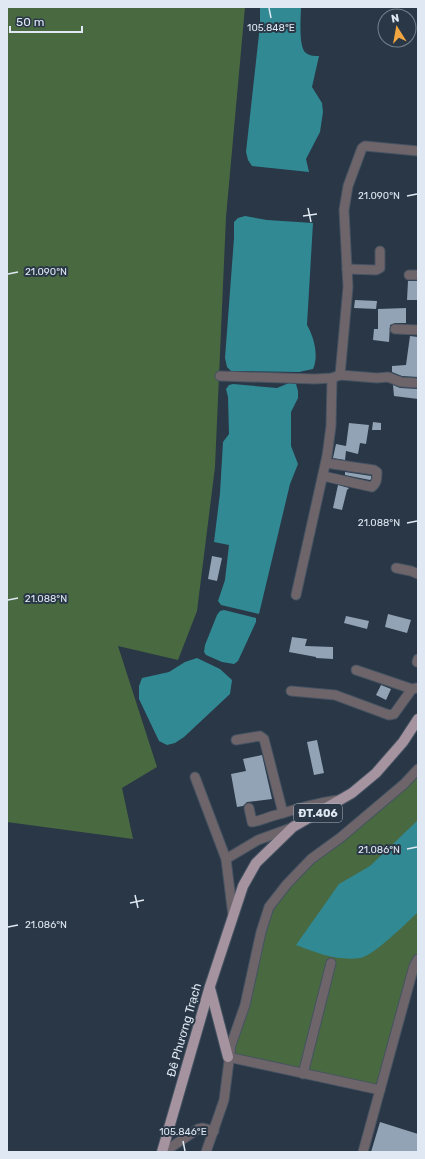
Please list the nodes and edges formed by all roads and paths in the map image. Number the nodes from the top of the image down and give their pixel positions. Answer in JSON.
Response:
{"nodes":[{"id":1,"x":418,"y":151,"type":"edge"},
{"id":2,"x":380,"y":251,"type":"dead end"},
{"id":3,"x":347,"y":269,"type":"junction"},
{"id":4,"x":395,"y":329,"type":"dead end"},
{"id":5,"x":418,"y":330,"type":"edge"},
{"id":6,"x":220,"y":376,"type":"dead end"},
{"id":7,"x":336,"y":376,"type":"junction"},
{"id":8,"x":418,"y":383,"type":"edge"},
{"id":9,"x":326,"y":463,"type":"junction"},
{"id":10,"x":323,"y":476,"type":"junction"},
{"id":11,"x":396,"y":568,"type":"dead end"},
{"id":12,"x":418,"y":574,"type":"edge"},
{"id":13,"x":296,"y":595,"type":"dead end"},
{"id":14,"x":356,"y":670,"type":"dead end"},
{"id":15,"x":415,"y":688,"type":"edge"},
{"id":16,"x":291,"y":691,"type":"dead end"},
{"id":17,"x":418,"y":719,"type":"edge"},
{"id":18,"x":236,"y":740,"type":"dead end"},
{"id":19,"x":418,"y":769,"type":"edge"},
{"id":20,"x":194,"y":777,"type":"dead end"},
{"id":21,"x":341,"y":800,"type":"junction"},
{"id":22,"x":249,"y":808,"type":"dead end"},
{"id":23,"x":283,"y":813,"type":"junction"},
{"id":24,"x":293,"y":828,"type":"junction"},
{"id":25,"x":226,"y":859,"type":"junction"},
{"id":26,"x":233,"y":916,"type":"junction"},
{"id":27,"x":418,"y":959,"type":"edge"},
{"id":28,"x":331,"y":963,"type":"dead end"},
{"id":29,"x":210,"y":986,"type":"junction"},
{"id":30,"x":228,"y":1058,"type":"junction"},
{"id":31,"x":303,"y":1074,"type":"junction"},
{"id":32,"x":380,"y":1090,"type":"junction"},
{"id":33,"x":214,"y":1131,"type":"junction"},
{"id":34,"x":163,"y":1152,"type":"edge"},
{"id":35,"x":206,"y":1152,"type":"edge"},
{"id":36,"x":363,"y":1152,"type":"edge"}],
"edges":[{"from":1,"to":3,"type":"street"},
{"from":2,"to":3,"type":"street"},
{"from":3,"to":7,"type":"street"},
{"from":4,"to":5,"type":"street"},
{"from":6,"to":7,"type":"street"},
{"from":7,"to":8,"type":"street"},
{"from":7,"to":9,"type":"street"},
{"from":9,"to":10,"type":"street"},
{"from":9,"to":10,"type":"street"},
{"from":10,"to":13,"type":"street"},
{"from":11,"to":12,"type":"street"},
{"from":14,"to":15,"type":"street"},
{"from":15,"to":16,"type":"street"},
{"from":17,"to":21,"type":"main road","number":"ĐT.406"},
{"from":18,"to":23,"type":"street"},
{"from":19,"to":30,"type":"street"},
{"from":20,"to":25,"type":"street"},
{"from":21,"to":23,"type":"street"},
{"from":21,"to":24,"type":"main road","number":"ĐT.406"},
{"from":22,"to":23,"type":"street"},
{"from":24,"to":25,"type":"street"},
{"from":24,"to":26,"type":"main road","number":"ĐT.406"},
{"from":25,"to":26,"type":"street"},
{"from":26,"to":29,"type":"main road","name":"Đê Phương Trạch","number":"ĐT.406"},
{"from":27,"to":32,"type":"street"},
{"from":28,"to":31,"type":"street"},
{"from":29,"to":30,"type":"main road"},
{"from":29,"to":34,"type":"main road","name":"Đê Phương Trạch","number":"ĐT.406"},
{"from":30,"to":31,"type":"street"},
{"from":30,"to":33,"type":"street"},
{"from":31,"to":32,"type":"street"},
{"from":32,"to":36,"type":"street"},
{"from":33,"to":34,"type":"street"},
{"from":33,"to":35,"type":"street"}]}
